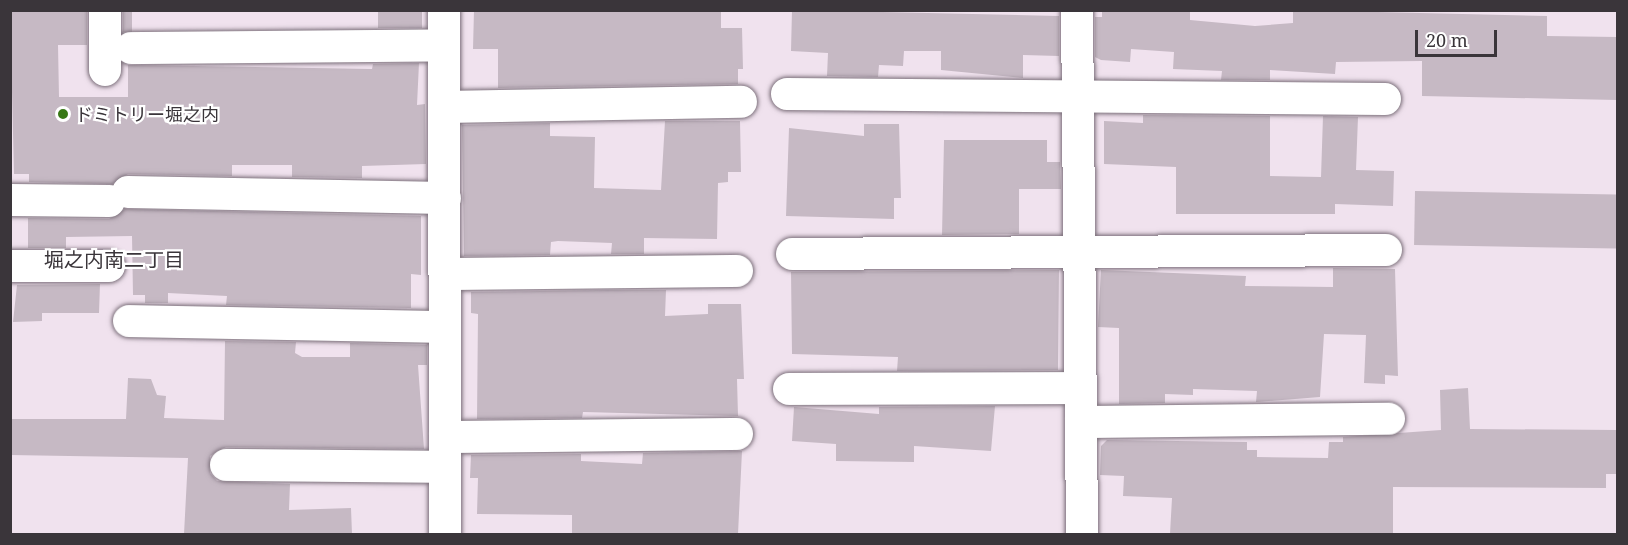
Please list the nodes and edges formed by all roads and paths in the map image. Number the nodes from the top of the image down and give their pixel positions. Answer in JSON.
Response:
{"nodes":[{"id":1,"x":105,"y":10,"type":"edge"},
{"id":2,"x":444,"y":10,"type":"edge"},
{"id":3,"x":1077,"y":10,"type":"edge"},
{"id":4,"x":444,"y":45,"type":"junction"},
{"id":5,"x":131,"y":48,"type":"dead end"},
{"id":6,"x":105,"y":70,"type":"dead end"},
{"id":7,"x":787,"y":94,"type":"dead end"},
{"id":8,"x":1078,"y":96,"type":"junction"},
{"id":9,"x":1385,"y":99,"type":"dead end"},
{"id":10,"x":741,"y":102,"type":"dead end"},
{"id":11,"x":444,"y":107,"type":"junction"},
{"id":12,"x":445,"y":198,"type":"junction"},
{"id":13,"x":10,"y":200,"type":"edge"},
{"id":14,"x":1386,"y":250,"type":"dead end"},
{"id":15,"x":1079,"y":251,"type":"junction"},
{"id":16,"x":792,"y":254,"type":"dead end"},
{"id":17,"x":10,"y":266,"type":"edge"},
{"id":18,"x":109,"y":266,"type":"dead end"},
{"id":19,"x":737,"y":271,"type":"dead end"},
{"id":20,"x":445,"y":274,"type":"junction"},
{"id":21,"x":129,"y":321,"type":"dead end"},
{"id":22,"x":445,"y":327,"type":"junction"},
{"id":23,"x":789,"y":388,"type":"dead end"},
{"id":24,"x":1081,"y":388,"type":"junction"},
{"id":25,"x":1389,"y":419,"type":"dead end"},
{"id":26,"x":1081,"y":422,"type":"junction"},
{"id":27,"x":737,"y":434,"type":"dead end"},
{"id":28,"x":445,"y":452,"type":"junction"},
{"id":29,"x":226,"y":465,"type":"dead end"},
{"id":30,"x":445,"y":534,"type":"edge"},
{"id":31,"x":1082,"y":534,"type":"edge"}],
"edges":[{"from":1,"to":6,"type":"street"},
{"from":2,"to":4,"type":"street"},
{"from":3,"to":8,"type":"street"},
{"from":4,"to":5,"type":"street"},
{"from":4,"to":11,"type":"street"},
{"from":7,"to":8,"type":"street"},
{"from":8,"to":9,"type":"street"},
{"from":8,"to":15,"type":"street"},
{"from":10,"to":11,"type":"street"},
{"from":11,"to":12,"type":"street"},
{"from":12,"to":13,"type":"street"},
{"from":12,"to":20,"type":"street"},
{"from":14,"to":15,"type":"street"},
{"from":15,"to":16,"type":"street"},
{"from":15,"to":24,"type":"street"},
{"from":17,"to":18,"type":"street"},
{"from":19,"to":20,"type":"street"},
{"from":20,"to":22,"type":"street"},
{"from":21,"to":22,"type":"street"},
{"from":22,"to":28,"type":"street"},
{"from":23,"to":24,"type":"street"},
{"from":24,"to":26,"type":"street"},
{"from":25,"to":26,"type":"street"},
{"from":26,"to":31,"type":"street"},
{"from":27,"to":28,"type":"street"},
{"from":28,"to":29,"type":"street"},
{"from":28,"to":30,"type":"street"}]}
